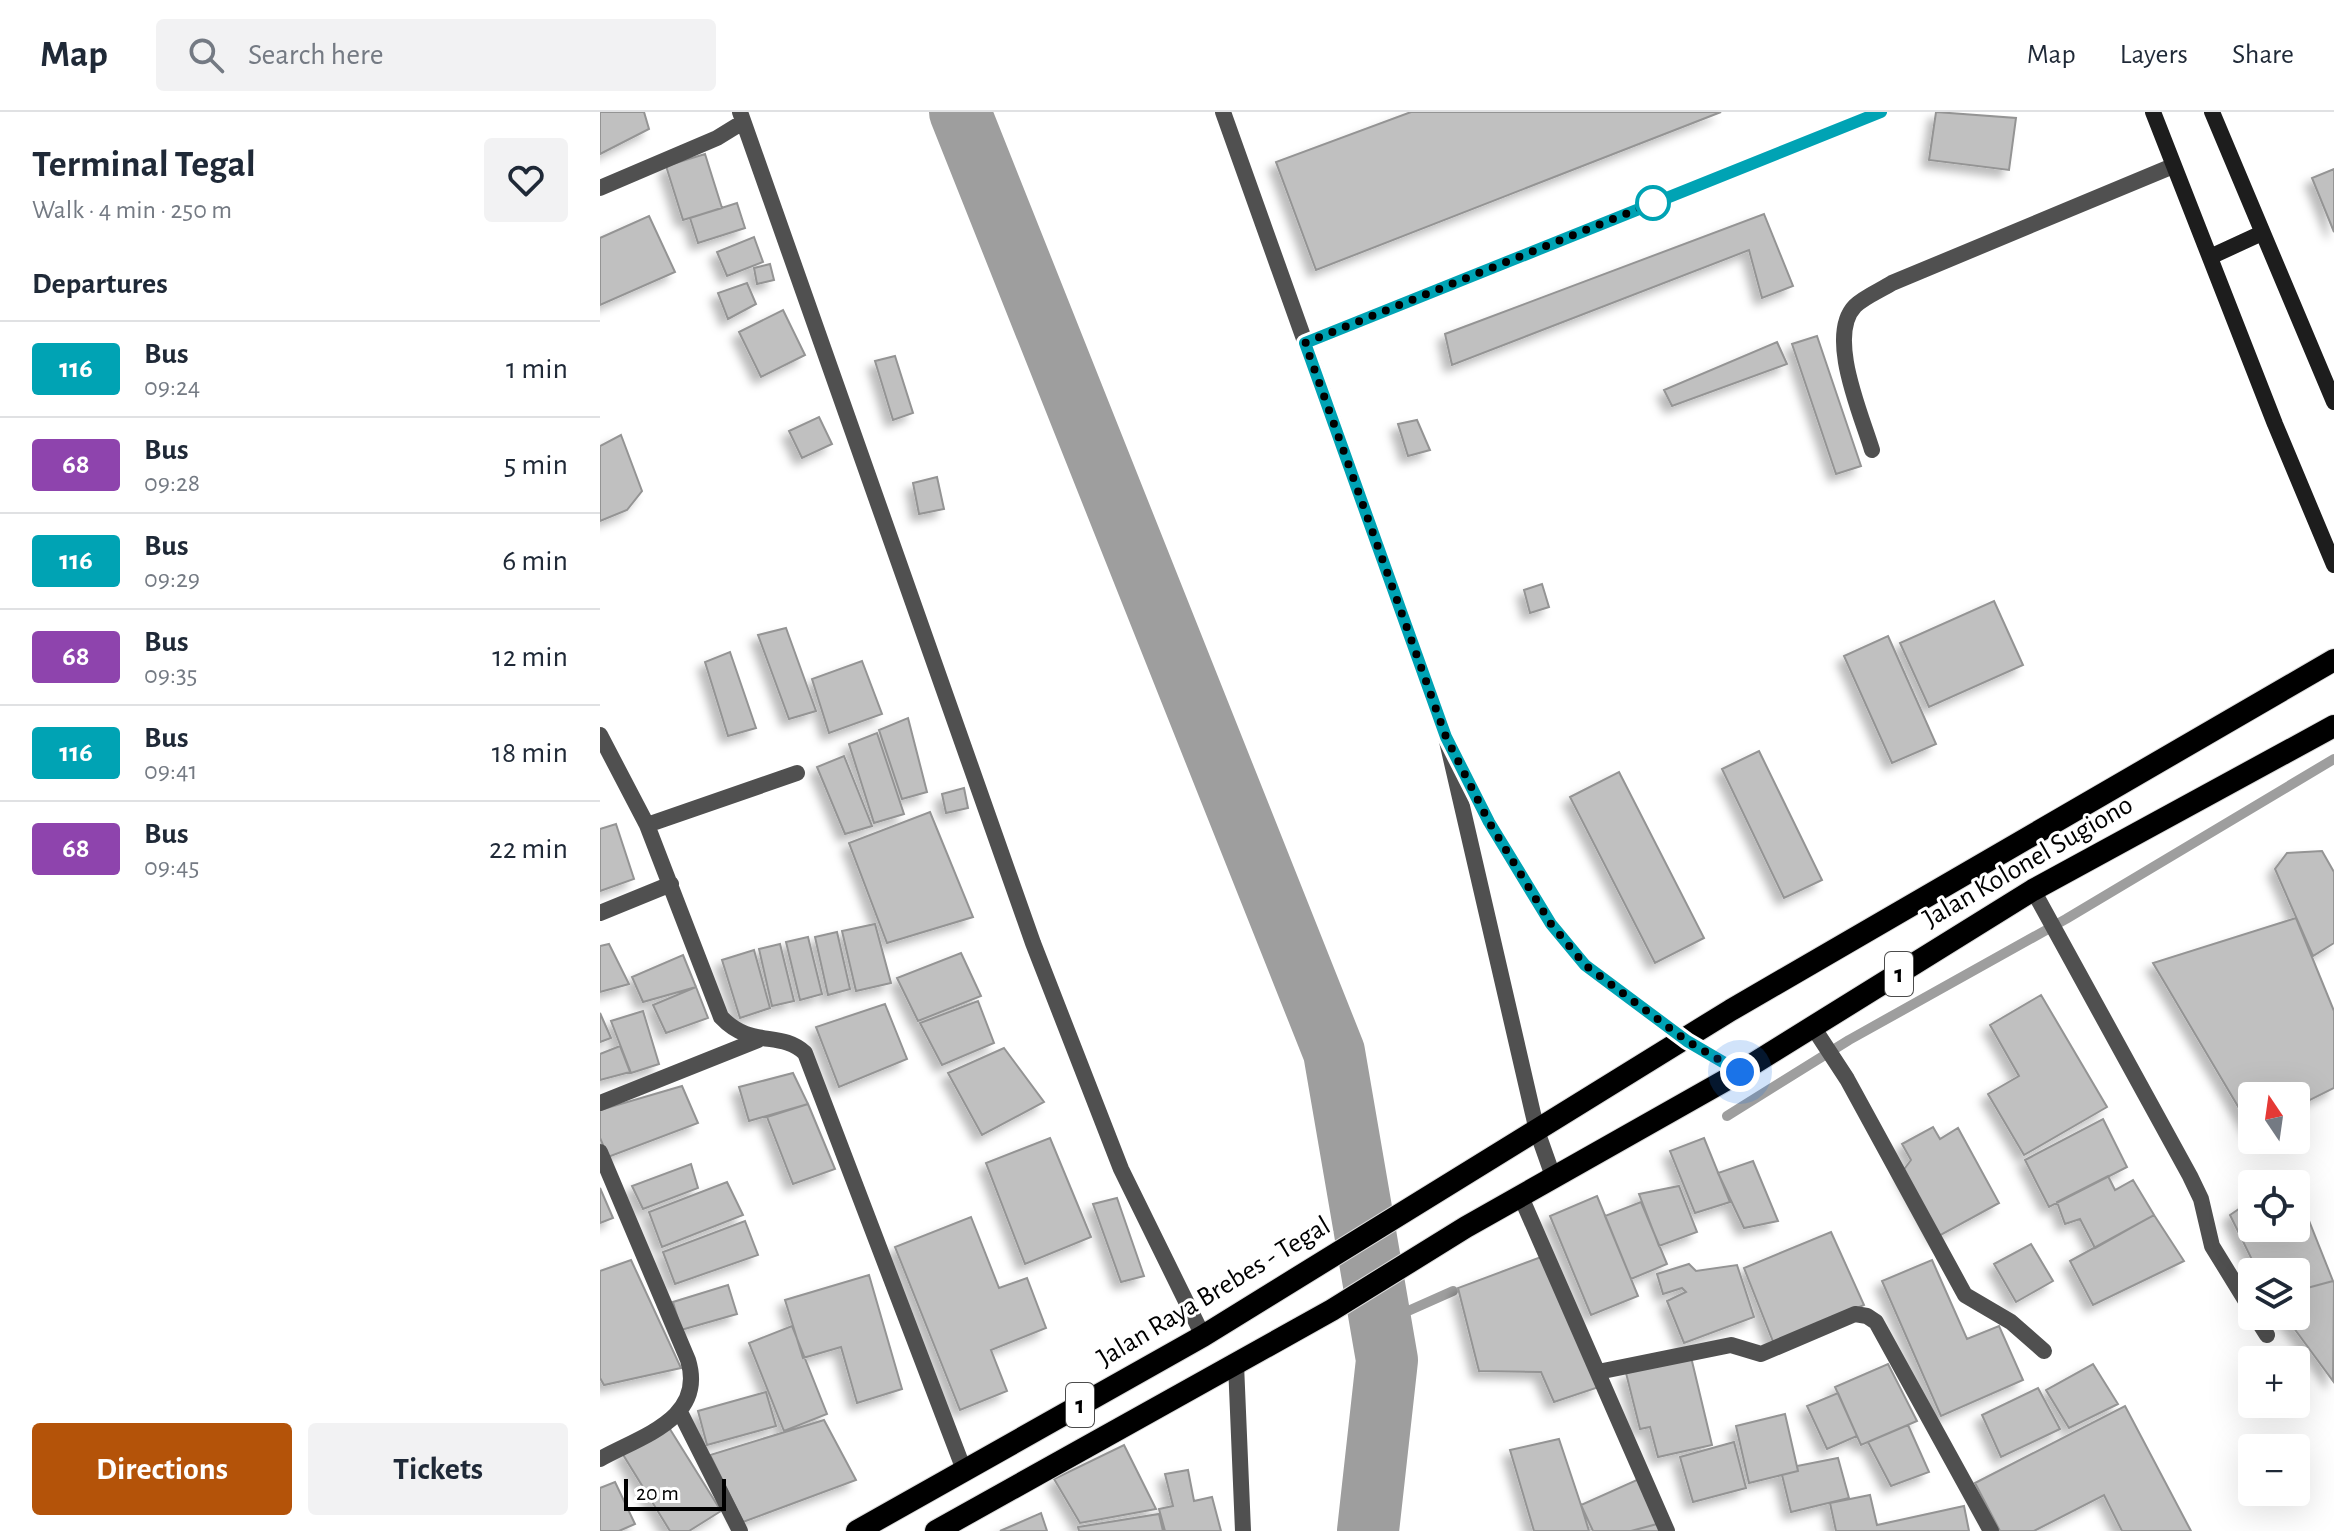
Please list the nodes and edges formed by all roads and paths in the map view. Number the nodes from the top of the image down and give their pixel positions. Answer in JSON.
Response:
{"nodes":[{"id":1,"x":1223,"y":112,"type":"edge"},
{"id":2,"x":1881,"y":112,"type":"edge"},
{"id":3,"x":2153,"y":112,"type":"edge"},
{"id":4,"x":2212,"y":112,"type":"edge"},
{"id":5,"x":741,"y":117,"type":"edge"},
{"id":6,"x":2173,"y":166,"type":"junction"},
{"id":7,"x":600,"y":188,"type":"edge"},
{"id":8,"x":2262,"y":233,"type":"junction"},
{"id":9,"x":2210,"y":257,"type":"junction"},
{"id":10,"x":1305,"y":343,"type":"junction"},
{"id":11,"x":2334,"y":402,"type":"edge"},
{"id":12,"x":1872,"y":450,"type":"dead end"},
{"id":13,"x":2334,"y":565,"type":"edge"},
{"id":14,"x":2334,"y":660,"type":"edge"},
{"id":15,"x":2334,"y":726,"type":"edge"},
{"id":16,"x":600,"y":735,"type":"edge"},
{"id":17,"x":1446,"y":737,"type":"junction"},
{"id":18,"x":797,"y":773,"type":"dead end"},
{"id":19,"x":647,"y":825,"type":"junction"},
{"id":20,"x":671,"y":884,"type":"junction"},
{"id":21,"x":2033,"y":890,"type":"junction"},
{"id":22,"x":600,"y":913,"type":"edge"},
{"id":23,"x":1818,"y":1034,"type":"junction"},
{"id":24,"x":758,"y":1040,"type":"junction"},
{"id":25,"x":1687,"y":1041,"type":"junction"},
{"id":26,"x":1740,"y":1072,"type":"junction"},
{"id":27,"x":600,"y":1103,"type":"edge"},
{"id":28,"x":1537,"y":1131,"type":"junction"},
{"id":29,"x":600,"y":1152,"type":"edge"},
{"id":30,"x":1472,"y":1169,"type":"joint"},
{"id":31,"x":1554,"y":1179,"type":"junction"},
{"id":32,"x":1521,"y":1197,"type":"junction"},
{"id":33,"x":2238,"y":1288,"type":"edge"},
{"id":34,"x":2264,"y":1330,"type":"edge"},
{"id":35,"x":2267,"y":1335,"type":"dead end"},
{"id":36,"x":1203,"y":1336,"type":"junction"},
{"id":37,"x":2044,"y":1351,"type":"dead end"},
{"id":38,"x":1236,"y":1364,"type":"junction"},
{"id":39,"x":1598,"y":1372,"type":"junction"},
{"id":40,"x":681,"y":1414,"type":"junction"},
{"id":41,"x":600,"y":1459,"type":"edge"},
{"id":42,"x":964,"y":1470,"type":"junction"},
{"id":43,"x":740,"y":1531,"type":"edge"},
{"id":44,"x":857,"y":1531,"type":"edge"},
{"id":45,"x":936,"y":1531,"type":"edge"},
{"id":46,"x":1243,"y":1531,"type":"edge"},
{"id":47,"x":1667,"y":1531,"type":"edge"},
{"id":48,"x":1991,"y":1531,"type":"edge"}],
"edges":[{"from":1,"to":10,"type":"street"},
{"from":2,"to":10,"type":"street"},
{"from":3,"to":6,"type":"main road"},
{"from":4,"to":8,"type":"main road"},
{"from":5,"to":7,"type":"street"},
{"from":5,"to":36,"type":"street"},
{"from":6,"to":9,"type":"main road"},
{"from":6,"to":12,"type":"street"},
{"from":8,"to":9,"type":"main road"},
{"from":8,"to":11,"type":"main road"},
{"from":9,"to":13,"type":"main road"},
{"from":10,"to":17,"type":"street"},
{"from":14,"to":25,"type":"highway","name":"Jalan Kolonel Sugiono","number":"1"},
{"from":15,"to":21,"type":"highway","name":"Jalan Kolonel Sugiono","number":"1"},
{"from":16,"to":19,"type":"street"},
{"from":17,"to":25,"type":"street"},
{"from":17,"to":28,"type":"street"},
{"from":18,"to":19,"type":"street"},
{"from":19,"to":20,"type":"street"},
{"from":20,"to":22,"type":"street"},
{"from":20,"to":24,"type":"street"},
{"from":21,"to":23,"type":"highway","name":"Jalan Kolonel Sugiono","number":"1"},
{"from":21,"to":33,"type":"street"},
{"from":23,"to":26,"type":"highway","name":"Jalan Kolonel Sugiono","number":"1"},
{"from":23,"to":37,"type":"street"},
{"from":24,"to":27,"type":"street"},
{"from":24,"to":42,"type":"street"},
{"from":25,"to":26,"type":"street"},
{"from":25,"to":28,"type":"highway","name":"Jalan Kolonel Sugiono","number":"1"},
{"from":26,"to":31,"type":"highway","name":"Jalan Kolonel Sugiono","number":"1"},
{"from":28,"to":30,"type":"highway","name":"Jalan Kolonel Sugiono","number":"1"},
{"from":28,"to":31,"type":"street"},
{"from":29,"to":40,"type":"street"},
{"from":30,"to":36,"type":"highway","name":"Jalan Raya Brebes - Tegal","number":"1"},
{"from":31,"to":32,"type":"highway","name":"Jalan Kolonel Sugiono","number":"1"},
{"from":32,"to":38,"type":"highway","name":"Jalan Kolonel Sugiono","number":"1"},
{"from":32,"to":39,"type":"street"},
{"from":34,"to":35,"type":"street"},
{"from":36,"to":42,"type":"highway","name":"Jalan Raya Brebes - Tegal","number":"1"},
{"from":38,"to":45,"type":"highway","number":"1"},
{"from":38,"to":46,"type":"street"},
{"from":39,"to":47,"type":"street"},
{"from":39,"to":48,"type":"street"},
{"from":40,"to":41,"type":"street"},
{"from":40,"to":43,"type":"street"},
{"from":42,"to":44,"type":"highway","name":"Jalan Raya Brebes - Tegal","number":"1"}]}
